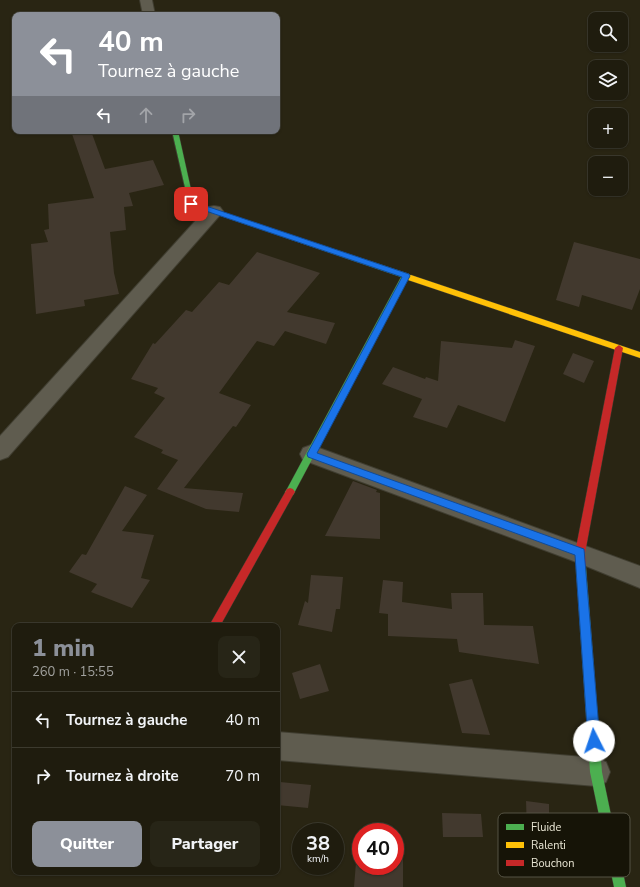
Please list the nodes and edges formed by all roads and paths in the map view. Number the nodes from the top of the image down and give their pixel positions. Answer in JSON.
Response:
{"nodes":[{"id":1,"x":146,"y":0,"type":"edge"},
{"id":2,"x":148,"y":12,"type":"edge"},
{"id":3,"x":176,"y":134,"type":"edge"},
{"id":4,"x":214,"y":211,"type":"junction"},
{"id":5,"x":406,"y":276,"type":"junction"},
{"id":6,"x":619,"y":348,"type":"junction"},
{"id":7,"x":640,"y":355,"type":"edge"},
{"id":8,"x":0,"y":451,"type":"edge"},
{"id":9,"x":311,"y":454,"type":"junction"},
{"id":10,"x":580,"y":552,"type":"junction"},
{"id":11,"x":640,"y":577,"type":"edge"},
{"id":12,"x":216,"y":623,"type":"edge"},
{"id":13,"x":280,"y":746,"type":"edge"},
{"id":14,"x":596,"y":772,"type":"junction"},
{"id":15,"x":605,"y":813,"type":"edge"},
{"id":16,"x":618,"y":877,"type":"edge"},
{"id":17,"x":620,"y":887,"type":"edge"}],
"edges":[{"from":1,"to":2,"type":"street"},
{"from":3,"to":4,"type":"street"},
{"from":4,"to":5,"type":"street"},
{"from":4,"to":8,"type":"street"},
{"from":5,"to":6,"type":"street"},
{"from":5,"to":9,"type":"street"},
{"from":6,"to":7,"type":"street"},
{"from":6,"to":10,"type":"street"},
{"from":9,"to":10,"type":"street"},
{"from":9,"to":12,"type":"street"},
{"from":10,"to":11,"type":"street"},
{"from":10,"to":14,"type":"street"},
{"from":13,"to":14,"type":"street"},
{"from":14,"to":15,"type":"street"},
{"from":16,"to":17,"type":"street"}]}
